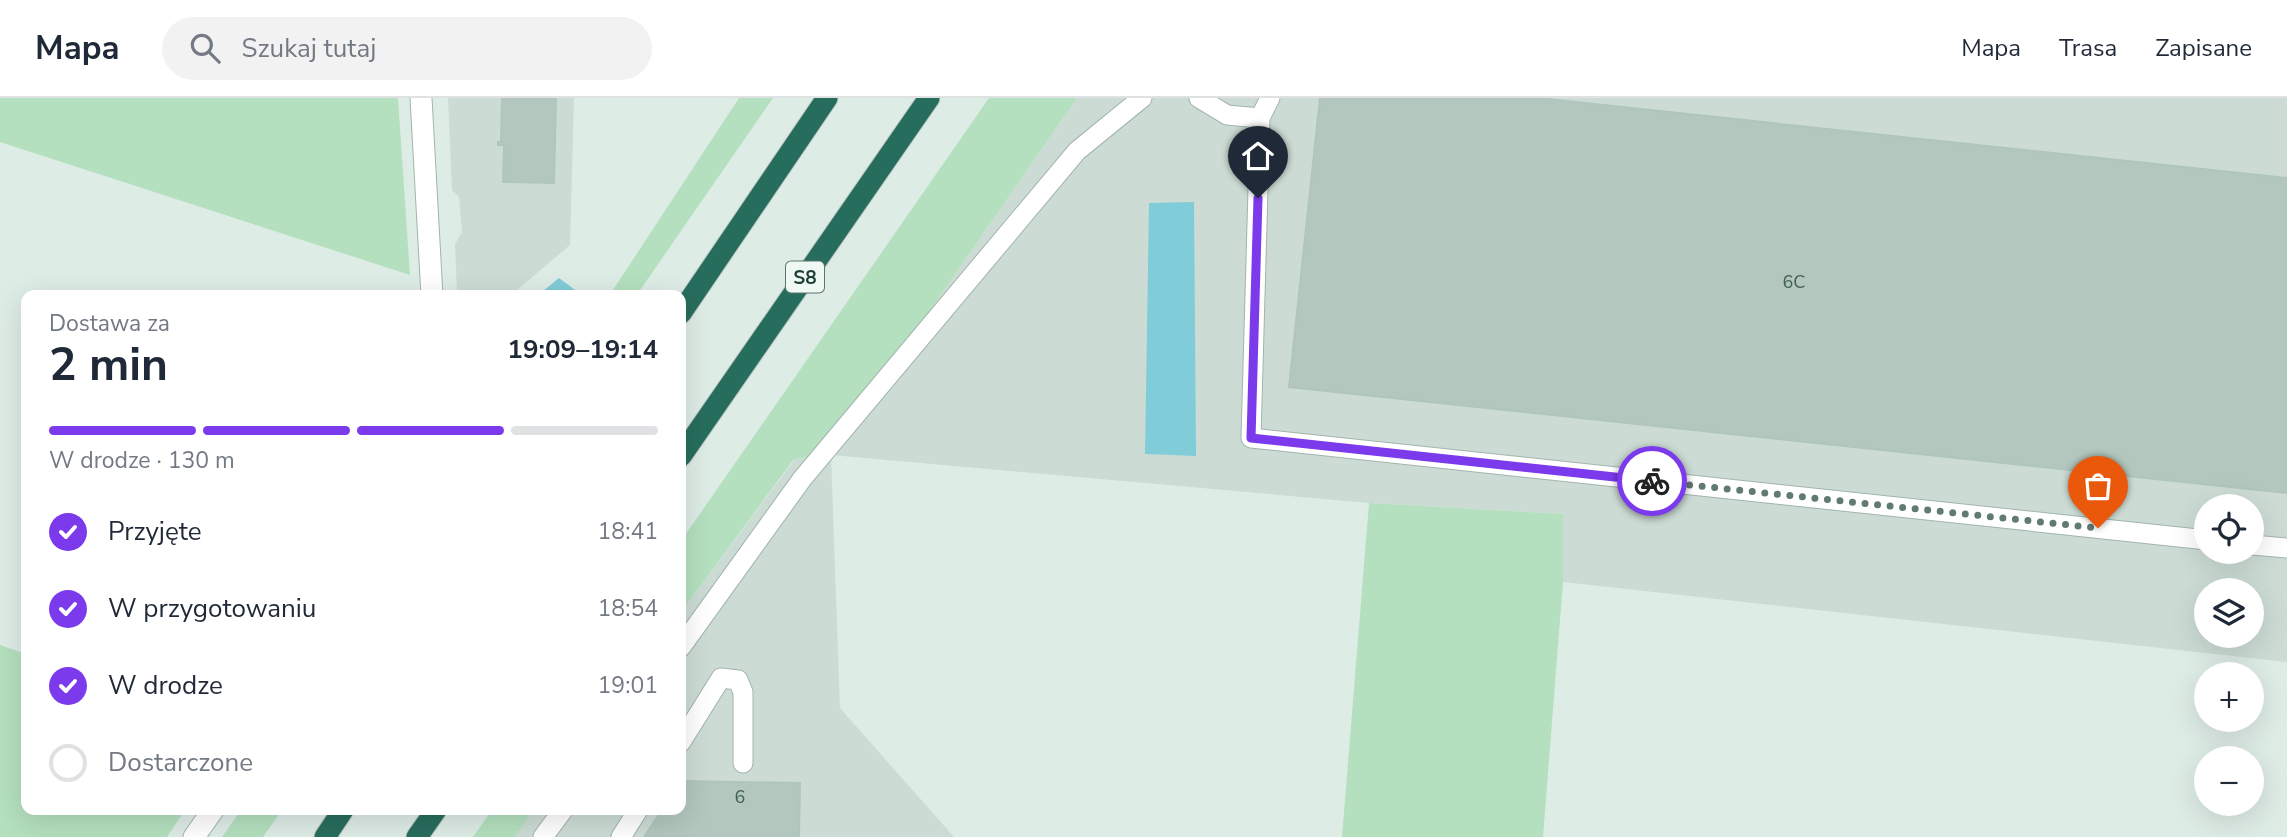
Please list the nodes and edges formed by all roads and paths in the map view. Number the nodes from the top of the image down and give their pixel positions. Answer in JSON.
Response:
{"nodes":[{"id":1,"x":421,"y":98,"type":"edge"},
{"id":2,"x":827,"y":98,"type":"edge"},
{"id":3,"x":929,"y":98,"type":"edge"},
{"id":4,"x":1142,"y":98,"type":"edge"},
{"id":5,"x":1199,"y":98,"type":"edge"},
{"id":6,"x":1270,"y":98,"type":"edge"},
{"id":7,"x":1260,"y":118,"type":"junction"},
{"id":8,"x":432,"y":290,"type":"edge"},
{"id":9,"x":686,"y":306,"type":"edge"},
{"id":10,"x":686,"y":450,"type":"edge"},
{"id":11,"x":2194,"y":539,"type":"edge"},
{"id":12,"x":2264,"y":546,"type":"edge"},
{"id":13,"x":2287,"y":548,"type":"edge"},
{"id":14,"x":686,"y":640,"type":"edge"},
{"id":15,"x":686,"y":734,"type":"edge"},
{"id":16,"x":743,"y":762,"type":"dead end"},
{"id":17,"x":209,"y":815,"type":"edge"},
{"id":18,"x":340,"y":815,"type":"edge"},
{"id":19,"x":432,"y":815,"type":"edge"},
{"id":20,"x":559,"y":815,"type":"edge"},
{"id":21,"x":635,"y":815,"type":"edge"},
{"id":22,"x":194,"y":837,"type":"edge"},
{"id":23,"x":325,"y":837,"type":"edge"},
{"id":24,"x":417,"y":837,"type":"edge"},
{"id":25,"x":543,"y":837,"type":"edge"},
{"id":26,"x":621,"y":837,"type":"edge"}],
"edges":[{"from":1,"to":8,"type":"street"},
{"from":2,"to":9,"type":"highway"},
{"from":3,"to":10,"type":"highway","number":"S8"},
{"from":4,"to":14,"type":"lane"},
{"from":5,"to":7,"type":"lane"},
{"from":6,"to":7,"type":"lane"},
{"from":7,"to":11,"type":"lane"},
{"from":12,"to":13,"type":"lane"},
{"from":15,"to":16,"type":"lane"},
{"from":17,"to":22,"type":"street"},
{"from":18,"to":23,"type":"highway"},
{"from":19,"to":24,"type":"highway"},
{"from":20,"to":25,"type":"lane"},
{"from":21,"to":26,"type":"lane"}]}
